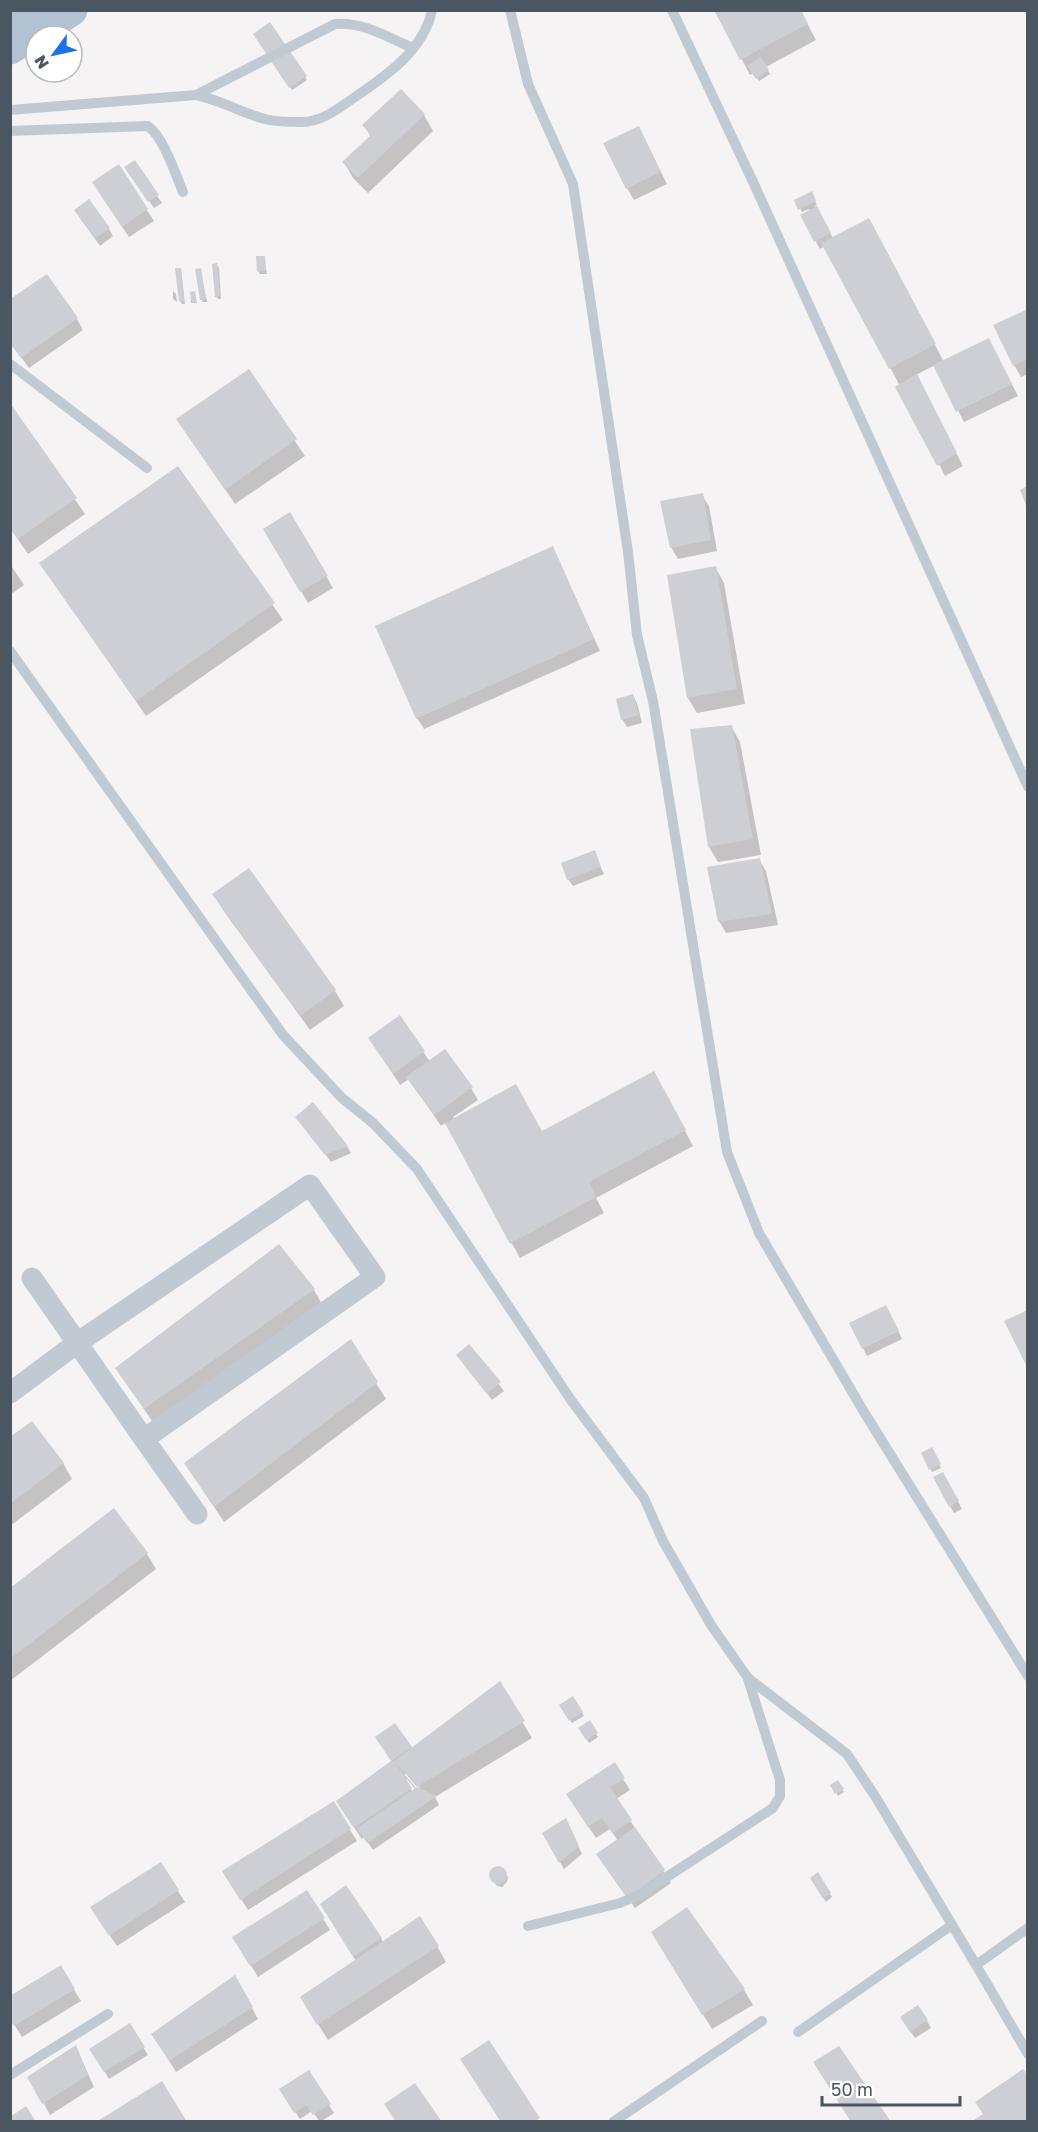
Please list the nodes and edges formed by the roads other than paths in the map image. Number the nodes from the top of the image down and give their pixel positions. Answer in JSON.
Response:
{"nodes":[{"id":1,"x":21,"y":10,"type":"edge"},
{"id":2,"x":71,"y":10,"type":"edge"},
{"id":3,"x":432,"y":10,"type":"edge"},
{"id":4,"x":510,"y":10,"type":"edge"},
{"id":5,"x":672,"y":10,"type":"edge"},
{"id":6,"x":10,"y":17,"type":"edge"},
{"id":7,"x":10,"y":48,"type":"edge"},
{"id":8,"x":413,"y":48,"type":"junction"},
{"id":9,"x":196,"y":95,"type":"junction"},
{"id":10,"x":10,"y":110,"type":"edge"},
{"id":11,"x":10,"y":131,"type":"edge"},
{"id":12,"x":183,"y":192,"type":"dead end"},
{"id":13,"x":10,"y":364,"type":"edge"},
{"id":14,"x":147,"y":468,"type":"dead end"},
{"id":15,"x":10,"y":651,"type":"edge"},
{"id":16,"x":1028,"y":787,"type":"edge"},
{"id":17,"x":32,"y":1278,"type":"dead end"},
{"id":18,"x":77,"y":1343,"type":"junction"},
{"id":19,"x":10,"y":1393,"type":"edge"},
{"id":20,"x":144,"y":1439,"type":"junction"},
{"id":21,"x":197,"y":1514,"type":"dead end"},
{"id":22,"x":1028,"y":1676,"type":"edge"},
{"id":23,"x":748,"y":1678,"type":"junction"},
{"id":24,"x":952,"y":1925,"type":"junction"},
{"id":25,"x":528,"y":1926,"type":"dead end"},
{"id":26,"x":1028,"y":1928,"type":"edge"},
{"id":27,"x":976,"y":1965,"type":"junction"},
{"id":28,"x":108,"y":2014,"type":"dead end"},
{"id":29,"x":762,"y":2021,"type":"dead end"},
{"id":30,"x":798,"y":2032,"type":"dead end"},
{"id":31,"x":1028,"y":2054,"type":"edge"},
{"id":32,"x":10,"y":2075,"type":"edge"},
{"id":33,"x":613,"y":2121,"type":"edge"}],
"edges":[{"from":1,"to":6,"type":"main road"},
{"from":2,"to":7,"type":"main road"},
{"from":3,"to":8,"type":"lane"},
{"from":4,"to":22,"type":"lane"},
{"from":5,"to":16,"type":"lane"},
{"from":8,"to":9,"type":"lane"},
{"from":8,"to":9,"type":"lane"},
{"from":9,"to":10,"type":"lane"},
{"from":11,"to":12,"type":"lane"},
{"from":13,"to":14,"type":"lane"},
{"from":15,"to":23,"type":"lane"},
{"from":17,"to":18,"type":"street"},
{"from":18,"to":19,"type":"street"},
{"from":18,"to":20,"type":"street"},
{"from":18,"to":20,"type":"street"},
{"from":20,"to":21,"type":"street"},
{"from":23,"to":24,"type":"lane"},
{"from":23,"to":25,"type":"lane"},
{"from":24,"to":27,"type":"lane"},
{"from":24,"to":30,"type":"lane"},
{"from":26,"to":27,"type":"lane"},
{"from":27,"to":31,"type":"lane"},
{"from":28,"to":32,"type":"lane"},
{"from":29,"to":33,"type":"lane"}]}
